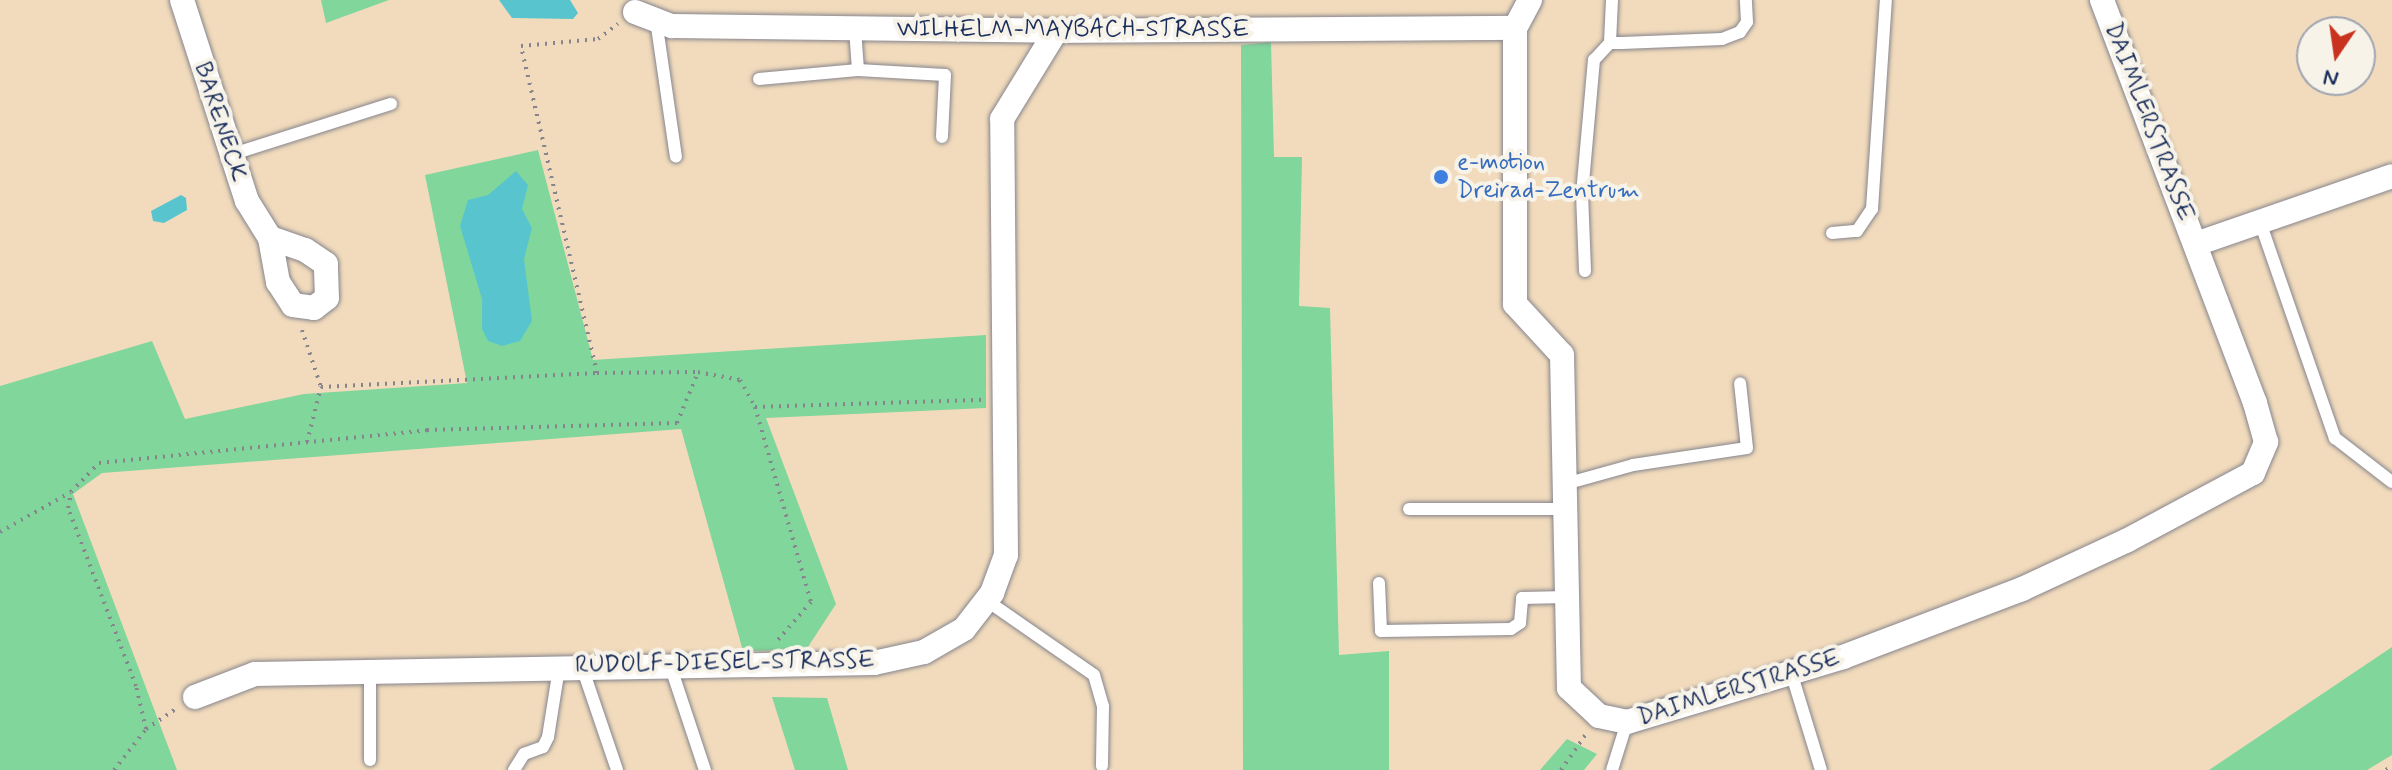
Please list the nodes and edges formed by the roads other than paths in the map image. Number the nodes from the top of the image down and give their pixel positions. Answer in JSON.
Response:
{"nodes":[{"id":1,"x":182,"y":0,"type":"edge"},
{"id":2,"x":1530,"y":0,"type":"edge"},
{"id":3,"x":1612,"y":0,"type":"edge"},
{"id":4,"x":1746,"y":0,"type":"edge"},
{"id":5,"x":1886,"y":0,"type":"edge"},
{"id":6,"x":2102,"y":0,"type":"edge"},
{"id":7,"x":645,"y":16,"type":"joint"},
{"id":8,"x":1515,"y":28,"type":"junction"},
{"id":9,"x":855,"y":29,"type":"junction"},
{"id":10,"x":1056,"y":31,"type":"junction"},
{"id":11,"x":1610,"y":43,"type":"junction"},
{"id":12,"x":858,"y":70,"type":"junction"},
{"id":13,"x":759,"y":79,"type":"dead end"},
{"id":14,"x":391,"y":104,"type":"dead end"},
{"id":15,"x":942,"y":137,"type":"dead end"},
{"id":16,"x":230,"y":155,"type":"junction"},
{"id":17,"x":676,"y":157,"type":"dead end"},
{"id":18,"x":2392,"y":176,"type":"edge"},
{"id":19,"x":2260,"y":222,"type":"junction"},
{"id":20,"x":1832,"y":233,"type":"dead end"},
{"id":21,"x":270,"y":238,"type":"junction"},
{"id":22,"x":2196,"y":244,"type":"junction"},
{"id":23,"x":1585,"y":271,"type":"dead end"},
{"id":24,"x":1740,"y":383,"type":"dead end"},
{"id":25,"x":2392,"y":482,"type":"edge"},
{"id":26,"x":1565,"y":496,"type":"junction"},
{"id":27,"x":1409,"y":509,"type":"dead end"},
{"id":28,"x":1379,"y":583,"type":"dead end"},
{"id":29,"x":1567,"y":597,"type":"junction"},
{"id":30,"x":986,"y":600,"type":"junction"},
{"id":31,"x":670,"y":664,"type":"junction"},
{"id":32,"x":570,"y":667,"type":"junction"},
{"id":33,"x":370,"y":671,"type":"junction"},
{"id":34,"x":1791,"y":672,"type":"junction"},
{"id":35,"x":195,"y":697,"type":"road end"},
{"id":36,"x":1627,"y":722,"type":"junction"},
{"id":37,"x":370,"y":760,"type":"dead end"},
{"id":38,"x":1102,"y":766,"type":"dead end"},
{"id":39,"x":514,"y":770,"type":"edge"},
{"id":40,"x":617,"y":770,"type":"edge"},
{"id":41,"x":705,"y":770,"type":"edge"},
{"id":42,"x":1612,"y":770,"type":"edge"},
{"id":43,"x":1821,"y":770,"type":"edge"}],
"edges":[{"from":1,"to":16,"type":"street","name":"BARENECK"},
{"from":2,"to":8,"type":"street"},
{"from":3,"to":11,"type":"lane"},
{"from":4,"to":11,"type":"lane"},
{"from":5,"to":20,"type":"lane"},
{"from":6,"to":22,"type":"street","name":"DAIMLERSTRASSE"},
{"from":7,"to":9,"type":"street","name":"WILHELM-MAYBACH-STRASSE"},
{"from":7,"to":17,"type":"lane"},
{"from":8,"to":10,"type":"street","name":"WILHELM-MAYBACH-STRASSE"},
{"from":8,"to":26,"type":"street"},
{"from":9,"to":10,"type":"street","name":"WILHELM-MAYBACH-STRASSE"},
{"from":9,"to":12,"type":"lane"},
{"from":10,"to":30,"type":"street","name":"RUDOLF-DIESEL-STRASSE"},
{"from":11,"to":23,"type":"lane"},
{"from":12,"to":13,"type":"lane"},
{"from":12,"to":15,"type":"lane"},
{"from":14,"to":16,"type":"lane"},
{"from":16,"to":21,"type":"street","name":"BARENECK"},
{"from":18,"to":19,"type":"street","name":"DAIMLERSTRASSE"},
{"from":19,"to":22,"type":"street","name":"DAIMLERSTRASSE"},
{"from":19,"to":25,"type":"lane"},
{"from":21,"to":21,"type":"street","name":"BARENECK"},
{"from":22,"to":34,"type":"street","name":"DAIMLERSTRASSE"},
{"from":24,"to":26,"type":"lane"},
{"from":26,"to":27,"type":"lane"},
{"from":26,"to":29,"type":"street"},
{"from":28,"to":29,"type":"lane"},
{"from":29,"to":36,"type":"street","name":"DAIMLERSTRASSE"},
{"from":30,"to":31,"type":"street","name":"RUDOLF-DIESEL-STRASSE"},
{"from":30,"to":38,"type":"lane"},
{"from":31,"to":32,"type":"street","name":"RUDOLF-DIESEL-STRASSE"},
{"from":31,"to":41,"type":"lane"},
{"from":32,"to":33,"type":"street","name":"RUDOLF-DIESEL-STRASSE"},
{"from":32,"to":39,"type":"lane"},
{"from":32,"to":40,"type":"lane"},
{"from":33,"to":35,"type":"street","name":"RUDOLF-DIESEL-STRASSE"},
{"from":33,"to":37,"type":"lane"},
{"from":34,"to":36,"type":"street","name":"DAIMLERSTRASSE"},
{"from":34,"to":43,"type":"lane"},
{"from":36,"to":42,"type":"lane"}]}
